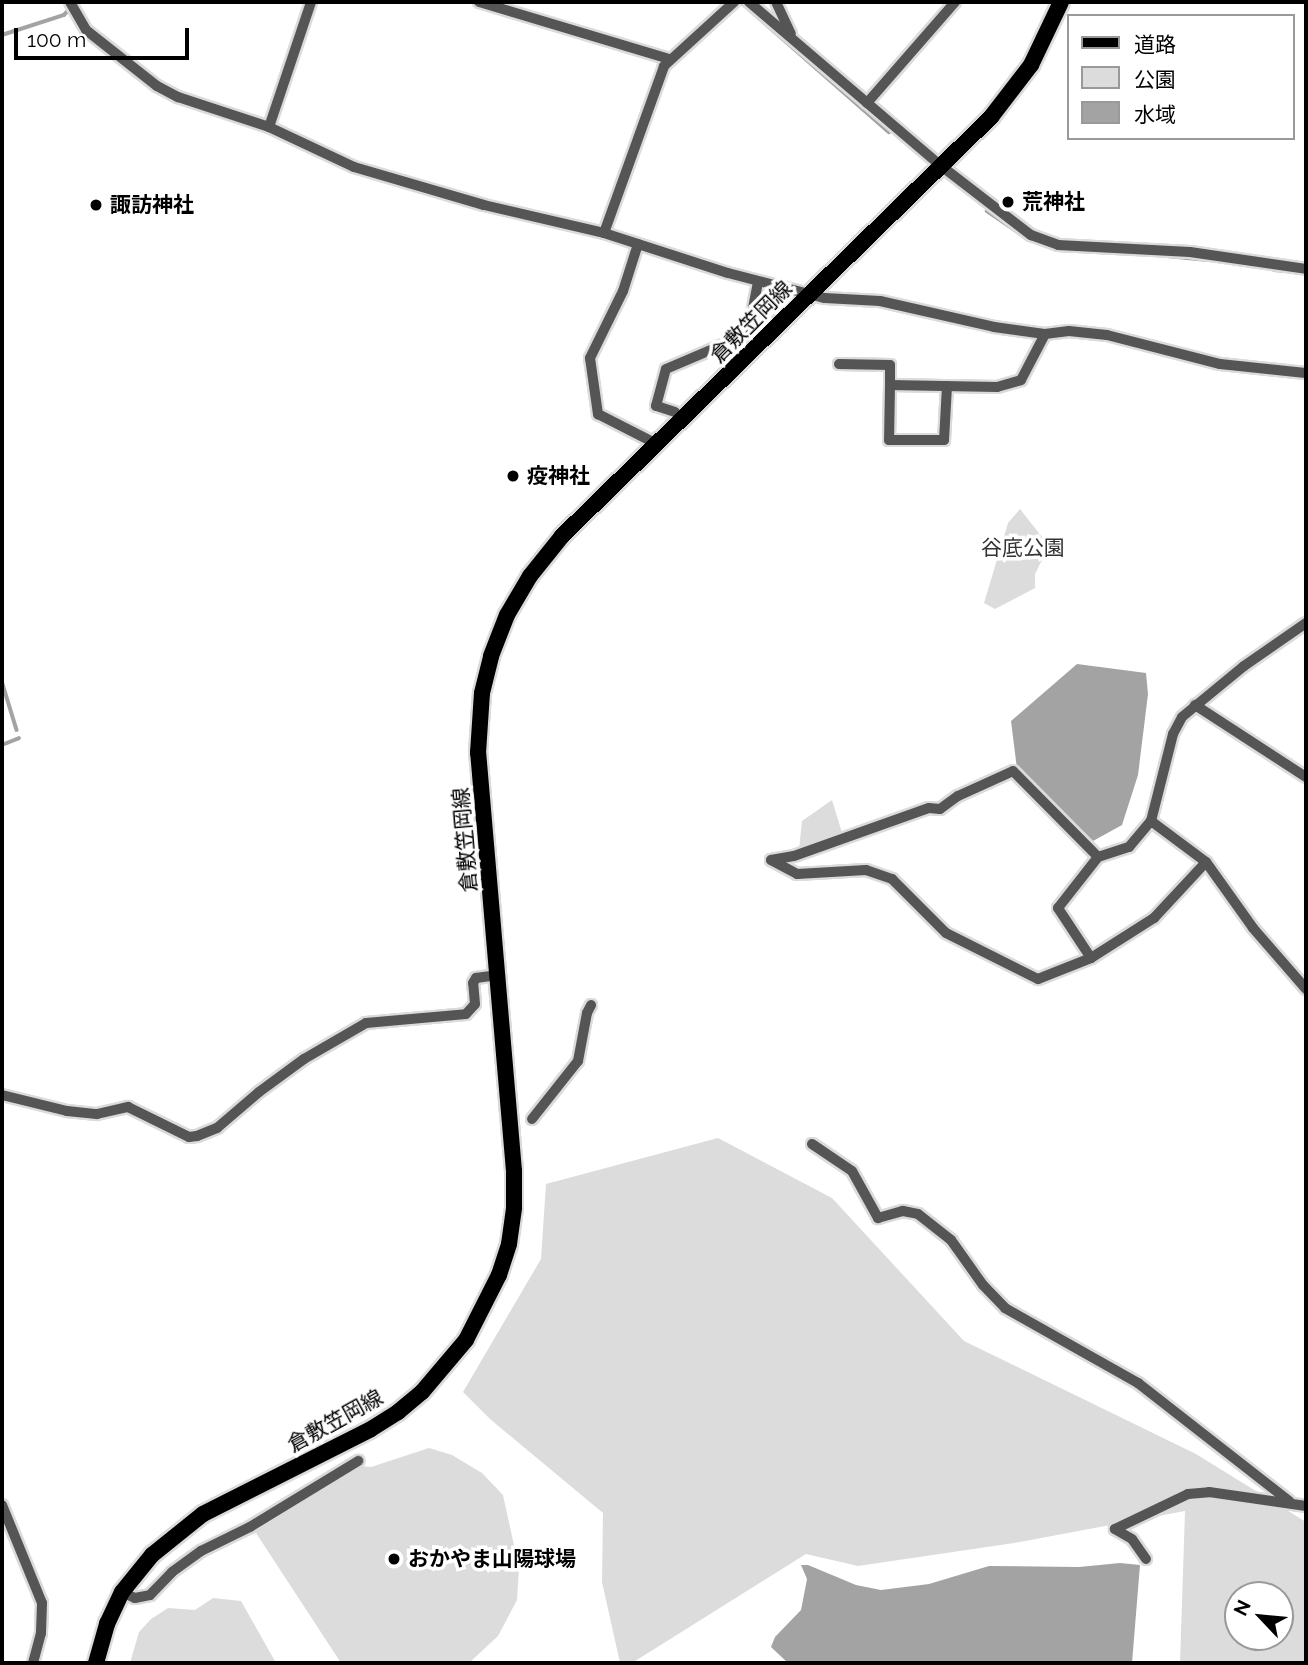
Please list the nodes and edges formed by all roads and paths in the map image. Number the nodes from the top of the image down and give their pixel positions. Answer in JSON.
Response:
{"nodes":[{"id":1,"x":311,"y":2,"type":"edge"},
{"id":2,"x":479,"y":2,"type":"edge"},
{"id":3,"x":734,"y":2,"type":"edge"},
{"id":4,"x":749,"y":2,"type":"edge"},
{"id":5,"x":776,"y":2,"type":"edge"},
{"id":6,"x":956,"y":2,"type":"edge"},
{"id":7,"x":1052,"y":2,"type":"edge"},
{"id":8,"x":1061,"y":2,"type":"edge"},
{"id":9,"x":71,"y":6,"type":"edge"},
{"id":10,"x":1045,"y":35,"type":"junction"},
{"id":11,"x":793,"y":37,"type":"junction"},
{"id":12,"x":669,"y":60,"type":"junction"},
{"id":13,"x":867,"y":103,"type":"junction"},
{"id":14,"x":270,"y":127,"type":"junction"},
{"id":15,"x":940,"y":165,"type":"junction"},
{"id":16,"x":604,"y":233,"type":"junction"},
{"id":17,"x":638,"y":244,"type":"junction"},
{"id":18,"x":1306,"y":269,"type":"edge"},
{"id":19,"x":758,"y":282,"type":"junction"},
{"id":20,"x":809,"y":294,"type":"junction"},
{"id":21,"x":1045,"y":334,"type":"junction"},
{"id":22,"x":839,"y":364,"type":"dead end"},
{"id":23,"x":1306,"y":373,"type":"edge"},
{"id":24,"x":890,"y":384,"type":"junction"},
{"id":25,"x":947,"y":386,"type":"junction"},
{"id":26,"x":675,"y":412,"type":"dead end"},
{"id":27,"x":657,"y":444,"type":"junction"},
{"id":28,"x":1306,"y":623,"type":"edge"},
{"id":29,"x":1195,"y":705,"type":"junction"},
{"id":30,"x":1306,"y":777,"type":"edge"},
{"id":31,"x":1150,"y":821,"type":"junction"},
{"id":32,"x":1098,"y":857,"type":"junction"},
{"id":33,"x":1206,"y":862,"type":"junction"},
{"id":34,"x":1091,"y":958,"type":"junction"},
{"id":35,"x":498,"y":975,"type":"junction"},
{"id":36,"x":1306,"y":989,"type":"edge"},
{"id":37,"x":591,"y":1005,"type":"dead end"},
{"id":38,"x":2,"y":1095,"type":"edge"},
{"id":39,"x":532,"y":1119,"type":"dead end"},
{"id":40,"x":812,"y":1144,"type":"dead end"},
{"id":41,"x":358,"y":1461,"type":"dead end"},
{"id":42,"x":1289,"y":1502,"type":"junction"},
{"id":43,"x":2,"y":1505,"type":"edge"},
{"id":44,"x":1306,"y":1506,"type":"edge"},
{"id":45,"x":1146,"y":1559,"type":"dead end"},
{"id":46,"x":122,"y":1592,"type":"junction"},
{"id":47,"x":33,"y":1663,"type":"edge"},
{"id":48,"x":96,"y":1663,"type":"edge"}],
"edges":[{"from":1,"to":14,"type":"street"},
{"from":2,"to":12,"type":"street"},
{"from":3,"to":12,"type":"street"},
{"from":4,"to":11,"type":"street"},
{"from":5,"to":11,"type":"street"},
{"from":6,"to":13,"type":"street"},
{"from":7,"to":10,"type":"main road","name":"倉敷笠岡線"},
{"from":8,"to":10,"type":"main road","name":"倉敷笠岡線"},
{"from":9,"to":14,"type":"street"},
{"from":10,"to":15,"type":"main road","name":"倉敷笠岡線"},
{"from":11,"to":13,"type":"street"},
{"from":12,"to":16,"type":"street"},
{"from":13,"to":15,"type":"street"},
{"from":14,"to":16,"type":"street"},
{"from":15,"to":18,"type":"street"},
{"from":15,"to":20,"type":"main road","name":"倉敷笠岡線"},
{"from":16,"to":17,"type":"street"},
{"from":17,"to":19,"type":"street"},
{"from":17,"to":27,"type":"street"},
{"from":19,"to":20,"type":"street"},
{"from":19,"to":26,"type":"street"},
{"from":20,"to":21,"type":"street"},
{"from":20,"to":27,"type":"main road","name":"倉敷笠岡線"},
{"from":21,"to":23,"type":"street"},
{"from":21,"to":25,"type":"street"},
{"from":22,"to":24,"type":"street"},
{"from":24,"to":25,"type":"street"},
{"from":24,"to":25,"type":"street"},
{"from":27,"to":35,"type":"main road","name":"倉敷笠岡線"},
{"from":28,"to":29,"type":"street"},
{"from":29,"to":30,"type":"street"},
{"from":29,"to":31,"type":"street"},
{"from":31,"to":32,"type":"street"},
{"from":31,"to":33,"type":"street"},
{"from":32,"to":34,"type":"street"},
{"from":32,"to":34,"type":"street"},
{"from":33,"to":34,"type":"street"},
{"from":33,"to":36,"type":"street"},
{"from":35,"to":38,"type":"street"},
{"from":35,"to":46,"type":"main road","name":"倉敷笠岡線"},
{"from":37,"to":39,"type":"street"},
{"from":40,"to":42,"type":"street"},
{"from":41,"to":46,"type":"street"},
{"from":42,"to":44,"type":"street"},
{"from":42,"to":45,"type":"street"},
{"from":43,"to":47,"type":"street"},
{"from":46,"to":48,"type":"main road","name":"倉敷笠岡線"}]}
